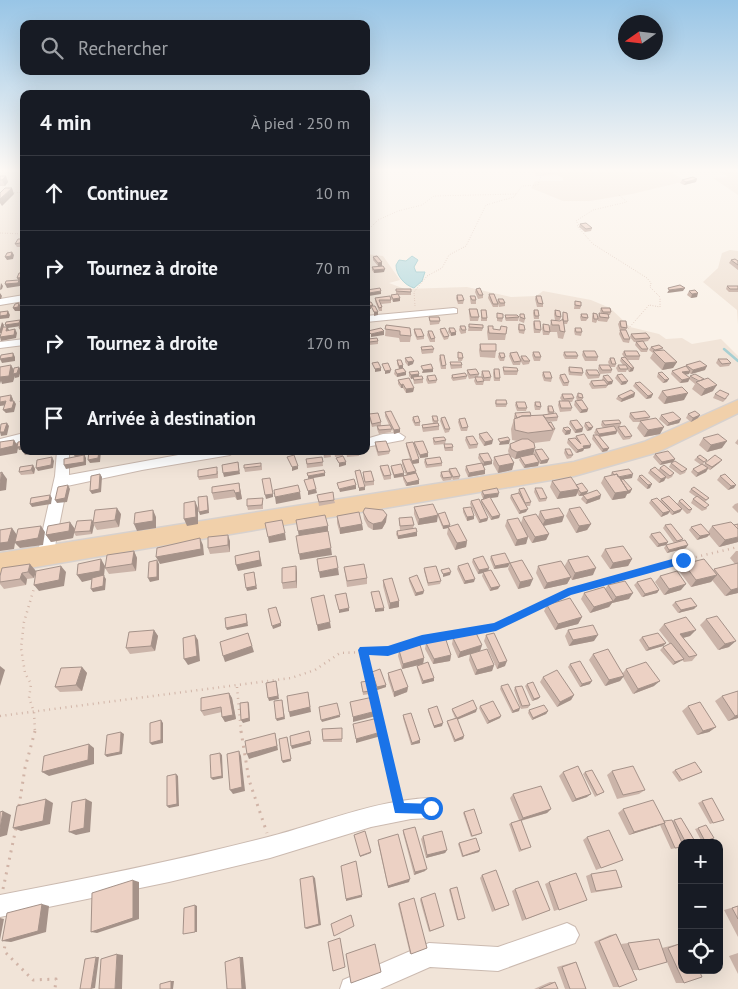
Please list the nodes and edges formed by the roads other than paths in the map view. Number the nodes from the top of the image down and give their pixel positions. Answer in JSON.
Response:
{"nodes":[{"id":1,"x":20,"y":299,"type":"edge"},
{"id":2,"x":0,"y":302,"type":"edge"},
{"id":3,"x":454,"y":311,"type":"dead end"},
{"id":4,"x":370,"y":319,"type":"edge"},
{"id":5,"x":20,"y":342,"type":"edge"},
{"id":6,"x":0,"y":345,"type":"edge"},
{"id":7,"x":738,"y":406,"type":"edge"},
{"id":8,"x":399,"y":437,"type":"dead end"},
{"id":9,"x":20,"y":438,"type":"edge"},
{"id":10,"x":0,"y":442,"type":"edge"},
{"id":11,"x":370,"y":443,"type":"edge"},
{"id":12,"x":63,"y":455,"type":"edge"},
{"id":13,"x":206,"y":455,"type":"edge"},
{"id":14,"x":61,"y":482,"type":"junction"},
{"id":15,"x":44,"y":556,"type":"junction"},
{"id":16,"x":0,"y":563,"type":"edge"},
{"id":17,"x":431,"y":808,"type":"dead end"},
{"id":18,"x":6,"y":905,"type":"edge"},
{"id":19,"x":567,"y":935,"type":"dead end"},
{"id":20,"x":352,"y":989,"type":"edge"}],
"edges":[{"from":1,"to":2,"type":"street"},
{"from":3,"to":4,"type":"street"},
{"from":5,"to":6,"type":"street"},
{"from":7,"to":15,"type":"main road"},
{"from":8,"to":11,"type":"street"},
{"from":9,"to":10,"type":"street"},
{"from":12,"to":14,"type":"street"},
{"from":13,"to":14,"type":"street"},
{"from":14,"to":15,"type":"street"},
{"from":15,"to":16,"type":"main road"},
{"from":17,"to":18,"type":"street"},
{"from":19,"to":20,"type":"street"}]}
